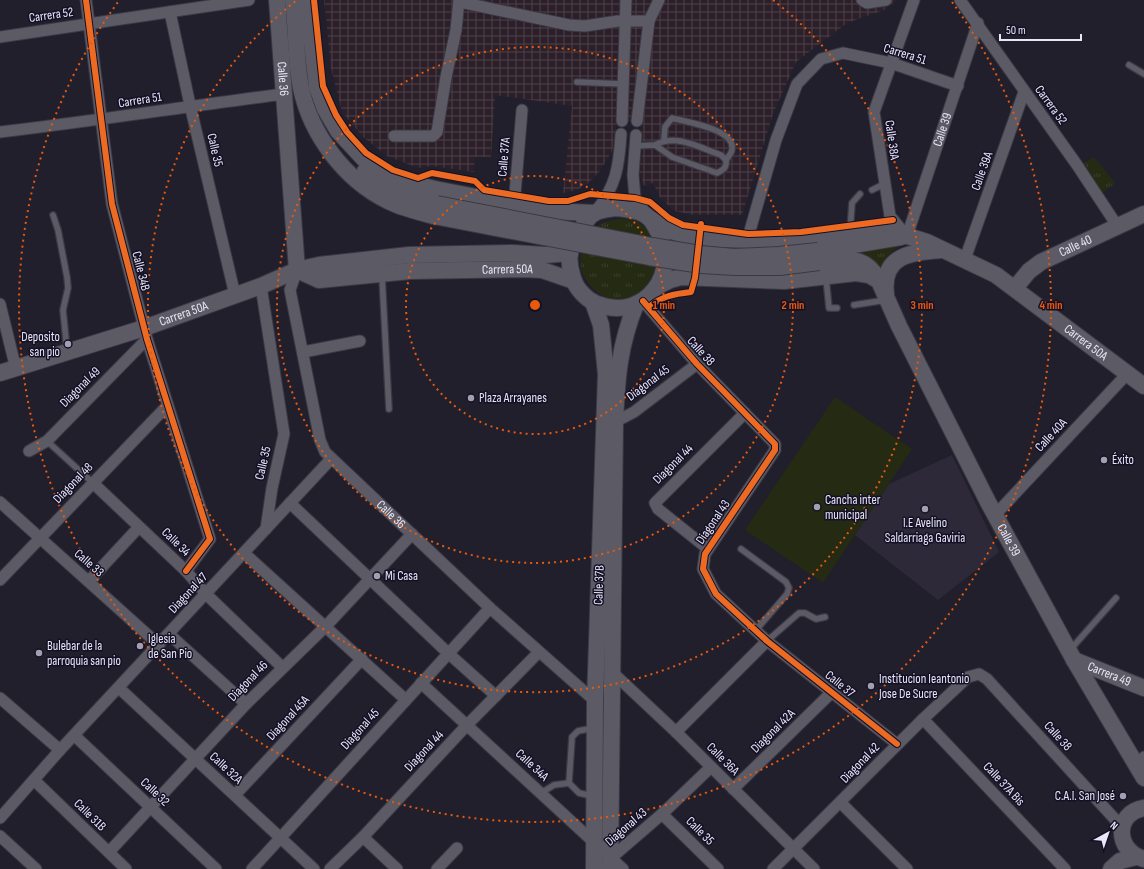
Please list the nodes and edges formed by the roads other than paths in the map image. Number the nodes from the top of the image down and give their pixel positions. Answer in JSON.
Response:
{"nodes":[{"id":1,"x":86,"y":0,"type":"edge"},
{"id":2,"x":249,"y":0,"type":"edge"},
{"id":3,"x":277,"y":0,"type":"edge"},
{"id":4,"x":293,"y":0,"type":"edge"},
{"id":5,"x":307,"y":0,"type":"edge"},
{"id":6,"x":626,"y":0,"type":"edge"},
{"id":7,"x":659,"y":0,"type":"edge"},
{"id":8,"x":862,"y":0,"type":"edge"},
{"id":9,"x":886,"y":0,"type":"edge"},
{"id":10,"x":914,"y":0,"type":"edge"},
{"id":11,"x":960,"y":0,"type":"edge"},
{"id":12,"x":459,"y":1,"type":"edge"},
{"id":13,"x":170,"y":12,"type":"junction"},
{"id":14,"x":624,"y":21,"type":"junction"},
{"id":15,"x":649,"y":21,"type":"junction"},
{"id":16,"x":978,"y":23,"type":"junction"},
{"id":17,"x":89,"y":24,"type":"junction"},
{"id":18,"x":0,"y":37,"type":"edge"},
{"id":19,"x":891,"y":63,"type":"junction"},
{"id":20,"x":1129,"y":65,"type":"dead end"},
{"id":21,"x":1144,"y":74,"type":"edge"},
{"id":22,"x":577,"y":82,"type":"dead end"},
{"id":23,"x":623,"y":84,"type":"junction"},
{"id":24,"x":958,"y":86,"type":"junction"},
{"id":25,"x":1024,"y":92,"type":"junction"},
{"id":26,"x":284,"y":94,"type":"junction"},
{"id":27,"x":190,"y":105,"type":"junction"},
{"id":28,"x":325,"y":109,"type":"junction"},
{"id":29,"x":522,"y":110,"type":"dead end"},
{"id":30,"x":102,"y":120,"type":"junction"},
{"id":31,"x":622,"y":121,"type":"dead end"},
{"id":32,"x":637,"y":121,"type":"dead end"},
{"id":33,"x":0,"y":132,"type":"edge"},
{"id":34,"x":394,"y":136,"type":"dead end"},
{"id":35,"x":635,"y":140,"type":"junction"},
{"id":36,"x":664,"y":140,"type":"junction"},
{"id":37,"x":654,"y":145,"type":"junction"},
{"id":38,"x":726,"y":160,"type":"junction"},
{"id":39,"x":884,"y":184,"type":"junction"},
{"id":40,"x":872,"y":190,"type":"dead end"},
{"id":41,"x":860,"y":194,"type":"dead end"},
{"id":42,"x":514,"y":206,"type":"junction"},
{"id":43,"x":435,"y":210,"type":"junction"},
{"id":44,"x":595,"y":213,"type":"junction"},
{"id":45,"x":1144,"y":214,"type":"edge"},
{"id":46,"x":53,"y":215,"type":"dead end"},
{"id":47,"x":649,"y":218,"type":"junction"},
{"id":48,"x":1118,"y":227,"type":"junction"},
{"id":49,"x":850,"y":232,"type":"junction"},
{"id":50,"x":907,"y":236,"type":"junction"},
{"id":51,"x":747,"y":241,"type":"junction"},
{"id":52,"x":946,"y":250,"type":"junction"},
{"id":53,"x":916,"y":252,"type":"joint"},
{"id":54,"x":570,"y":253,"type":"junction"},
{"id":55,"x":965,"y":259,"type":"junction"},
{"id":56,"x":821,"y":263,"type":"junction"},
{"id":57,"x":297,"y":270,"type":"junction"},
{"id":58,"x":382,"y":274,"type":"junction"},
{"id":59,"x":574,"y":281,"type":"junction"},
{"id":60,"x":261,"y":286,"type":"junction"},
{"id":61,"x":658,"y":286,"type":"junction"},
{"id":62,"x":1015,"y":288,"type":"junction"},
{"id":63,"x":884,"y":292,"type":"junction"},
{"id":64,"x":235,"y":295,"type":"junction"},
{"id":65,"x":593,"y":302,"type":"junction"},
{"id":66,"x":640,"y":303,"type":"junction"},
{"id":67,"x":0,"y":304,"type":"edge"},
{"id":68,"x":854,"y":305,"type":"dead end"},
{"id":69,"x":836,"y":308,"type":"dead end"},
{"id":70,"x":145,"y":334,"type":"junction"},
{"id":71,"x":360,"y":341,"type":"dead end"},
{"id":72,"x":303,"y":352,"type":"junction"},
{"id":73,"x":67,"y":353,"type":"junction"},
{"id":74,"x":697,"y":364,"type":"junction"},
{"id":75,"x":16,"y":369,"type":"junction"},
{"id":76,"x":0,"y":373,"type":"edge"},
{"id":77,"x":1127,"y":374,"type":"junction"},
{"id":78,"x":1144,"y":386,"type":"edge"},
{"id":79,"x":167,"y":406,"type":"junction"},
{"id":80,"x":389,"y":409,"type":"dead end"},
{"id":81,"x":745,"y":413,"type":"junction"},
{"id":82,"x":615,"y":422,"type":"junction"},
{"id":83,"x":46,"y":441,"type":"junction"},
{"id":84,"x":29,"y":450,"type":"dead end"},
{"id":85,"x":331,"y":459,"type":"junction"},
{"id":86,"x":93,"y":483,"type":"junction"},
{"id":87,"x":0,"y":502,"type":"edge"},
{"id":88,"x":290,"y":503,"type":"junction"},
{"id":89,"x":995,"y":515,"type":"junction"},
{"id":90,"x":140,"y":527,"type":"junction"},
{"id":91,"x":266,"y":529,"type":"junction"},
{"id":92,"x":412,"y":534,"type":"junction"},
{"id":93,"x":40,"y":538,"type":"junction"},
{"id":94,"x":708,"y":549,"type":"junction"},
{"id":95,"x":741,"y":549,"type":"dead end"},
{"id":96,"x":244,"y":553,"type":"junction"},
{"id":97,"x":186,"y":571,"type":"junction"},
{"id":98,"x":0,"y":580,"type":"edge"},
{"id":99,"x":371,"y":580,"type":"junction"},
{"id":100,"x":89,"y":581,"type":"junction"},
{"id":101,"x":206,"y":594,"type":"junction"},
{"id":102,"x":1116,"y":598,"type":"dead end"},
{"id":103,"x":490,"y":608,"type":"junction"},
{"id":104,"x":825,"y":617,"type":"dead end"},
{"id":105,"x":326,"y":626,"type":"junction"},
{"id":106,"x":756,"y":630,"type":"junction"},
{"id":107,"x":170,"y":634,"type":"junction"},
{"id":108,"x":767,"y":641,"type":"junction"},
{"id":109,"x":159,"y":645,"type":"junction"},
{"id":110,"x":448,"y":653,"type":"junction"},
{"id":111,"x":538,"y":653,"type":"junction"},
{"id":112,"x":1072,"y":655,"type":"junction"},
{"id":113,"x":362,"y":659,"type":"junction"},
{"id":114,"x":282,"y":667,"type":"junction"},
{"id":115,"x":611,"y":671,"type":"junction"},
{"id":116,"x":968,"y":678,"type":"joint"},
{"id":117,"x":421,"y":683,"type":"junction"},
{"id":118,"x":119,"y":688,"type":"junction"},
{"id":119,"x":1144,"y":688,"type":"edge"},
{"id":120,"x":832,"y":692,"type":"junction"},
{"id":121,"x":496,"y":696,"type":"junction"},
{"id":122,"x":0,"y":698,"type":"edge"},
{"id":123,"x":406,"y":700,"type":"junction"},
{"id":124,"x":595,"y":702,"type":"junction"},
{"id":125,"x":246,"y":704,"type":"junction"},
{"id":126,"x":923,"y":719,"type":"junction"},
{"id":127,"x":467,"y":725,"type":"junction"},
{"id":128,"x":595,"y":728,"type":"junction"},
{"id":129,"x":676,"y":732,"type":"junction"},
{"id":130,"x":75,"y":736,"type":"junction"},
{"id":131,"x":897,"y":744,"type":"junction"},
{"id":132,"x":60,"y":750,"type":"junction"},
{"id":133,"x":195,"y":759,"type":"junction"},
{"id":134,"x":711,"y":767,"type":"junction"},
{"id":135,"x":1143,"y":769,"type":"edge"},
{"id":136,"x":34,"y":780,"type":"junction"},
{"id":137,"x":568,"y":783,"type":"junction"},
{"id":138,"x":734,"y":789,"type":"junction"},
{"id":139,"x":541,"y":793,"type":"junction"},
{"id":140,"x":235,"y":795,"type":"junction"},
{"id":141,"x":594,"y":796,"type":"junction"},
{"id":142,"x":841,"y":803,"type":"junction"},
{"id":143,"x":150,"y":807,"type":"junction"},
{"id":144,"x":1144,"y":808,"type":"edge"},
{"id":145,"x":662,"y":814,"type":"junction"},
{"id":146,"x":0,"y":818,"type":"edge"},
{"id":147,"x":1122,"y":827,"type":"junction"},
{"id":148,"x":0,"y":836,"type":"edge"},
{"id":149,"x":363,"y":837,"type":"junction"},
{"id":150,"x":281,"y":838,"type":"junction"},
{"id":151,"x":593,"y":841,"type":"junction"},
{"id":152,"x":457,"y":848,"type":"dead end"},
{"id":153,"x":795,"y":849,"type":"junction"},
{"id":154,"x":109,"y":852,"type":"junction"},
{"id":155,"x":1127,"y":858,"type":"edge"},
{"id":156,"x":615,"y":865,"type":"edge"},
{"id":157,"x":36,"y":869,"type":"edge"},
{"id":158,"x":126,"y":869,"type":"edge"},
{"id":159,"x":216,"y":869,"type":"edge"},
{"id":160,"x":252,"y":869,"type":"edge"},
{"id":161,"x":314,"y":869,"type":"edge"},
{"id":162,"x":330,"y":869,"type":"edge"},
{"id":163,"x":397,"y":869,"type":"edge"},
{"id":164,"x":437,"y":869,"type":"edge"},
{"id":165,"x":593,"y":869,"type":"edge"},
{"id":166,"x":718,"y":869,"type":"edge"},
{"id":167,"x":774,"y":869,"type":"edge"},
{"id":168,"x":814,"y":869,"type":"edge"},
{"id":169,"x":907,"y":869,"type":"edge"},
{"id":170,"x":1065,"y":869,"type":"edge"}],
"edges":[{"from":1,"to":17,"type":"street","name":"Calle 34B"},
{"from":2,"to":13,"type":"street","name":"Carrera 52"},
{"from":3,"to":26,"type":"main road","name":"Calle 36"},
{"from":4,"to":43,"type":"main road"},
{"from":5,"to":28,"type":"main road"},
{"from":6,"to":14,"type":"street"},
{"from":7,"to":15,"type":"street"},
{"from":8,"to":9,"type":"street"},
{"from":10,"to":19,"type":"street","name":"Calle 38A"},
{"from":11,"to":16,"type":"street","name":"Carrera 52"},
{"from":12,"to":14,"type":"street"},
{"from":12,"to":34,"type":"street"},
{"from":13,"to":17,"type":"street","name":"Carrera 52"},
{"from":13,"to":27,"type":"street","name":"Calle 35"},
{"from":14,"to":15,"type":"street"},
{"from":14,"to":23,"type":"street"},
{"from":15,"to":32,"type":"street"},
{"from":16,"to":24,"type":"street","name":"Calle 39"},
{"from":16,"to":25,"type":"street","name":"Carrera 52"},
{"from":17,"to":18,"type":"street","name":"Carrera 52"},
{"from":17,"to":30,"type":"street","name":"Calle 34B"},
{"from":19,"to":24,"type":"street","name":"Carrera 51"},
{"from":19,"to":39,"type":"street","name":"Calle 38A"},
{"from":19,"to":51,"type":"street","name":"Carrera 51"},
{"from":20,"to":21,"type":"lane"},
{"from":22,"to":23,"type":"lane"},
{"from":23,"to":31,"type":"street"},
{"from":24,"to":50,"type":"street","name":"Calle 39"},
{"from":25,"to":48,"type":"street","name":"Carrera 52"},
{"from":25,"to":55,"type":"street","name":"Calle 39A"},
{"from":26,"to":27,"type":"street","name":"Carrera 51"},
{"from":26,"to":57,"type":"main road","name":"Calle 36"},
{"from":27,"to":30,"type":"street","name":"Carrera 51"},
{"from":27,"to":64,"type":"street","name":"Calle 35"},
{"from":28,"to":42,"type":"main road"},
{"from":28,"to":43,"type":"main road"},
{"from":29,"to":42,"type":"street","name":"Calle 37A"},
{"from":30,"to":33,"type":"street","name":"Carrera 51"},
{"from":30,"to":70,"type":"street","name":"Calle 34B"},
{"from":35,"to":37,"type":"lane"},
{"from":35,"to":44,"type":"street"},
{"from":35,"to":47,"type":"street"},
{"from":36,"to":37,"type":"lane"},
{"from":36,"to":38,"type":"lane"},
{"from":36,"to":38,"type":"lane"},
{"from":37,"to":38,"type":"lane"},
{"from":39,"to":40,"type":"lane"},
{"from":39,"to":50,"type":"street","name":"Calle 38A"},
{"from":41,"to":49,"type":"lane"},
{"from":42,"to":44,"type":"main road"},
{"from":43,"to":56,"type":"main road","bridge":true},
{"from":44,"to":47,"type":"main road"},
{"from":44,"to":54,"type":"main road"},
{"from":45,"to":48,"type":"main road","name":"Calle 40"},
{"from":46,"to":73,"type":"lane"},
{"from":47,"to":51,"type":"main road","name":"Carrera 50A"},
{"from":47,"to":61,"type":"main road"},
{"from":48,"to":62,"type":"main road","name":"Calle 40"},
{"from":49,"to":50,"type":"main road","name":"Carrera 50A"},
{"from":49,"to":51,"type":"main road","name":"Carrera 50A"},
{"from":50,"to":52,"type":"main road","name":"Carrera 50A"},
{"from":50,"to":56,"type":"main road"},
{"from":52,"to":53,"type":"main road","name":"Carrera 50A"},
{"from":52,"to":55,"type":"main road","name":"Carrera 50A"},
{"from":53,"to":63,"type":"main road","name":"Calle 39"},
{"from":54,"to":57,"type":"main road","name":"Carrera 50A"},
{"from":54,"to":59,"type":"main road"},
{"from":55,"to":62,"type":"main road","name":"Carrera 50A"},
{"from":56,"to":61,"type":"main road"},
{"from":56,"to":63,"type":"main road"},
{"from":56,"to":63,"type":"main road"},
{"from":56,"to":69,"type":"lane"},
{"from":57,"to":58,"type":"main road","name":"Carrera 50A"},
{"from":57,"to":60,"type":"main road","name":"Carrera 50A"},
{"from":57,"to":72,"type":"street","name":"Calle 36"},
{"from":58,"to":59,"type":"main road","name":"Carrera 50A"},
{"from":58,"to":80,"type":"lane"},
{"from":59,"to":65,"type":"main road"},
{"from":60,"to":64,"type":"main road","name":"Carrera 50A"},
{"from":60,"to":91,"type":"street","name":"Calle 35"},
{"from":61,"to":66,"type":"main road"},
{"from":62,"to":77,"type":"main road","name":"Carrera 50A"},
{"from":63,"to":68,"type":"lane"},
{"from":63,"to":89,"type":"main road","name":"Calle 39"},
{"from":64,"to":70,"type":"main road","name":"Carrera 50A"},
{"from":65,"to":66,"type":"main road"},
{"from":65,"to":124,"type":"main road","name":"Calle 37B"},
{"from":66,"to":74,"type":"street","name":"Calle 38"},
{"from":66,"to":82,"type":"main road","name":"Calle 37B"},
{"from":67,"to":75,"type":"street"},
{"from":70,"to":73,"type":"main road","name":"Carrera 50A"},
{"from":70,"to":79,"type":"street","name":"Calle 34B"},
{"from":70,"to":83,"type":"street","name":"Diagonal 49"},
{"from":71,"to":72,"type":"street"},
{"from":72,"to":85,"type":"street","name":"Calle 36"},
{"from":73,"to":75,"type":"main road","name":"Carrera 50A"},
{"from":74,"to":81,"type":"street","name":"Calle 38"},
{"from":74,"to":82,"type":"street","name":"Diagonal 45"},
{"from":75,"to":76,"type":"main road","name":"Carrera 50A"},
{"from":77,"to":78,"type":"main road","name":"Carrera 50A"},
{"from":77,"to":89,"type":"street","name":"Calle 40A"},
{"from":79,"to":86,"type":"street","name":"Diagonal 48"},
{"from":79,"to":97,"type":"street","name":"Calle 34B"},
{"from":81,"to":94,"type":"street","name":"Diagonal 43"},
{"from":81,"to":94,"type":"street","name":"Diagonal 44"},
{"from":82,"to":115,"type":"main road","name":"Calle 37B"},
{"from":83,"to":84,"type":"street","name":"Diagonal 49"},
{"from":83,"to":86,"type":"lane","name":"Calle 34"},
{"from":85,"to":88,"type":"street","name":"Diagonal 47"},
{"from":85,"to":92,"type":"street","name":"Calle 36"},
{"from":86,"to":90,"type":"street","name":"Calle 34"},
{"from":86,"to":93,"type":"street","name":"Diagonal 48"},
{"from":87,"to":93,"type":"street","name":"Calle 33"},
{"from":88,"to":91,"type":"street","name":"Diagonal 47"},
{"from":88,"to":99,"type":"street"},
{"from":89,"to":112,"type":"main road","name":"Calle 39"},
{"from":90,"to":97,"type":"street","name":"Calle 34"},
{"from":90,"to":100,"type":"street"},
{"from":91,"to":96,"type":"street","name":"Diagonal 47"},
{"from":92,"to":99,"type":"street","name":"Diagonal 46"},
{"from":92,"to":103,"type":"street","name":"Calle 36"},
{"from":93,"to":98,"type":"street","name":"Diagonal 48"},
{"from":93,"to":100,"type":"street","name":"Calle 33"},
{"from":94,"to":106,"type":"street","name":"Diagonal 43"},
{"from":95,"to":106,"type":"lane"},
{"from":96,"to":101,"type":"street","name":"Diagonal 47"},
{"from":96,"to":105,"type":"street"},
{"from":97,"to":101,"type":"street","name":"Calle 34"},
{"from":99,"to":105,"type":"street","name":"Diagonal 46"},
{"from":99,"to":110,"type":"street"},
{"from":100,"to":109,"type":"street","name":"Calle 33"},
{"from":101,"to":107,"type":"street","name":"Diagonal 47"},
{"from":101,"to":114,"type":"street","name":"Calle 34"},
{"from":102,"to":112,"type":"lane"},
{"from":103,"to":110,"type":"street","name":"Diagonal 45"},
{"from":103,"to":111,"type":"street","name":"Calle 36"},
{"from":104,"to":108,"type":"lane"},
{"from":105,"to":113,"type":"street"},
{"from":105,"to":114,"type":"street","name":"Diagonal 46"},
{"from":106,"to":108,"type":"street","name":"Diagonal 43"},
{"from":107,"to":109,"type":"street","name":"Diagonal 47"},
{"from":107,"to":125,"type":"street"},
{"from":108,"to":120,"type":"street","name":"Calle 37"},
{"from":108,"to":129,"type":"street"},
{"from":109,"to":118,"type":"street","name":"Diagonal 47"},
{"from":110,"to":117,"type":"street","name":"Diagonal 45"},
{"from":110,"to":121,"type":"street"},
{"from":111,"to":121,"type":"street","name":"Diagonal 44"},
{"from":111,"to":124,"type":"street","name":"Calle 36"},
{"from":112,"to":119,"type":"main road","name":"Carrera 49"},
{"from":112,"to":135,"type":"main road","name":"Calle 39"},
{"from":113,"to":123,"type":"street"},
{"from":113,"to":140,"type":"street","name":"Diagonal 45A"},
{"from":114,"to":125,"type":"street","name":"Diagonal 46"},
{"from":115,"to":129,"type":"street","name":"Calle 36A"},
{"from":115,"to":156,"type":"main road","name":"Calle 37B"},
{"from":116,"to":126,"type":"street","name":"Diagonal 42"},
{"from":116,"to":147,"type":"street","name":"Calle 38"},
{"from":117,"to":123,"type":"street","name":"Diagonal 45"},
{"from":117,"to":127,"type":"street","name":"Calle 34A"},
{"from":118,"to":130,"type":"street","name":"Diagonal 47"},
{"from":118,"to":133,"type":"street","name":"Calle 32A"},
{"from":120,"to":131,"type":"street","name":"Calle 37"},
{"from":120,"to":138,"type":"street","name":"Diagonal 42A"},
{"from":121,"to":127,"type":"street","name":"Diagonal 44"},
{"from":122,"to":132,"type":"street"},
{"from":123,"to":150,"type":"street","name":"Diagonal 45"},
{"from":124,"to":128,"type":"main road","name":"Calle 37B"},
{"from":125,"to":133,"type":"street","name":"Diagonal 46"},
{"from":126,"to":131,"type":"street","name":"Diagonal 42"},
{"from":126,"to":170,"type":"street","name":"Calle 37A Bis"},
{"from":127,"to":139,"type":"street","name":"Calle 34A"},
{"from":127,"to":149,"type":"street","name":"Diagonal 44"},
{"from":128,"to":137,"type":"lane"},
{"from":128,"to":141,"type":"main road","name":"Calle 37B"},
{"from":129,"to":134,"type":"street","name":"Calle 36A"},
{"from":130,"to":132,"type":"street","name":"Diagonal 47"},
{"from":130,"to":143,"type":"street","name":"Calle 32"},
{"from":131,"to":142,"type":"street","name":"Diagonal 42"},
{"from":132,"to":136,"type":"street","name":"Diagonal 47"},
{"from":133,"to":140,"type":"street","name":"Calle 32A"},
{"from":133,"to":143,"type":"street","name":"Diagonal 46"},
{"from":134,"to":138,"type":"street","name":"Calle 36A"},
{"from":134,"to":145,"type":"street","name":"Diagonal 43"},
{"from":136,"to":146,"type":"street","name":"Diagonal 47"},
{"from":136,"to":154,"type":"street","name":"Calle 31B"},
{"from":137,"to":139,"type":"lane"},
{"from":137,"to":141,"type":"lane"},
{"from":138,"to":153,"type":"street","name":"Calle 36A"},
{"from":139,"to":151,"type":"street","name":"Calle 34A"},
{"from":140,"to":150,"type":"street","name":"Calle 32A"},
{"from":141,"to":151,"type":"main road","name":"Calle 37B"},
{"from":142,"to":153,"type":"street","name":"Diagonal 42"},
{"from":142,"to":169,"type":"street"},
{"from":143,"to":154,"type":"street","name":"Diagonal 46"},
{"from":143,"to":159,"type":"street","name":"Calle 32"},
{"from":144,"to":147,"type":"main road"},
{"from":145,"to":156,"type":"street","name":"Diagonal 43"},
{"from":145,"to":166,"type":"street","name":"Calle 35"},
{"from":147,"to":155,"type":"main road"},
{"from":148,"to":157,"type":"street"},
{"from":149,"to":162,"type":"street","name":"Diagonal 44"},
{"from":149,"to":163,"type":"street"},
{"from":150,"to":160,"type":"street","name":"Diagonal 45"},
{"from":150,"to":161,"type":"street","name":"Calle 32A"},
{"from":151,"to":156,"type":"street","name":"Calle 34A"},
{"from":151,"to":165,"type":"main road","name":"Calle 37B"},
{"from":152,"to":164,"type":"street"},
{"from":153,"to":167,"type":"street","name":"Diagonal 42"},
{"from":153,"to":168,"type":"street","name":"Calle 36A"},
{"from":154,"to":158,"type":"street","name":"Calle 31B"}]}
